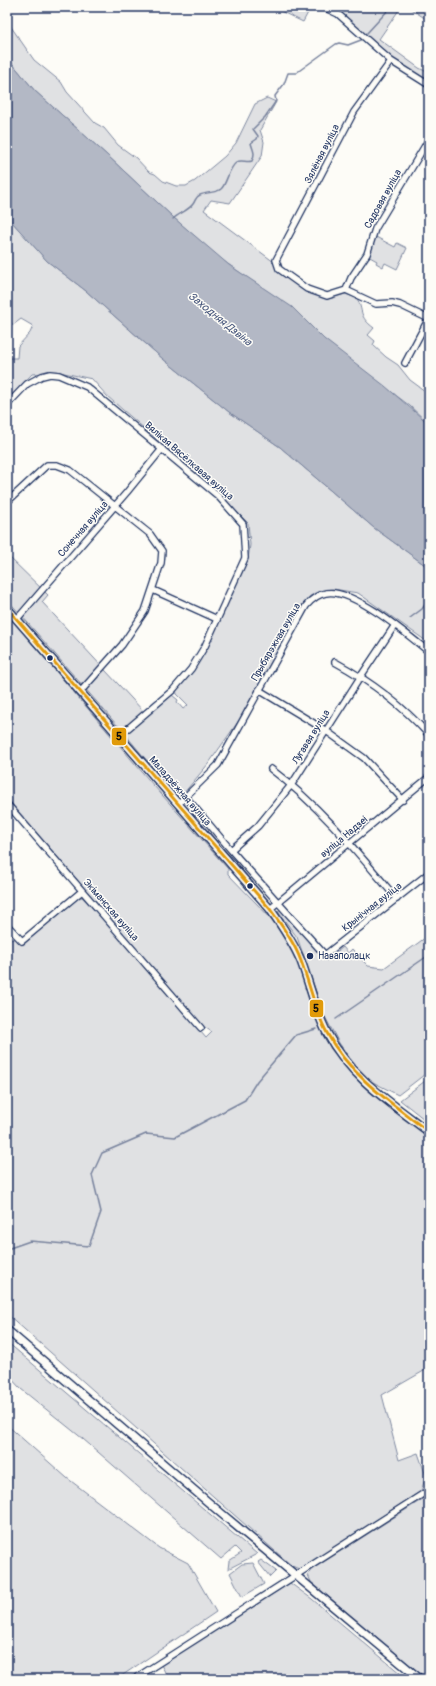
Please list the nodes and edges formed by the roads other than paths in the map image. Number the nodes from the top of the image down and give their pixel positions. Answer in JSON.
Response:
{"nodes":[{"id":1,"x":323,"y":7,"type":"edge"},
{"id":2,"x":391,"y":62,"type":"junction"},
{"id":3,"x":429,"y":85,"type":"edge"},
{"id":4,"x":429,"y":139,"type":"edge"},
{"id":5,"x":346,"y":290,"type":"junction"},
{"id":6,"x":429,"y":318,"type":"edge"},
{"id":7,"x":405,"y":363,"type":"dead end"},
{"id":8,"x":7,"y":405,"type":"edge"},
{"id":9,"x":162,"y":449,"type":"junction"},
{"id":10,"x":7,"y":502,"type":"edge"},
{"id":11,"x":115,"y":506,"type":"junction"},
{"id":12,"x":154,"y":590,"type":"junction"},
{"id":13,"x":7,"y":608,"type":"edge"},
{"id":14,"x":17,"y":619,"type":"junction"},
{"id":15,"x":218,"y":619,"type":"junction"},
{"id":16,"x":395,"y":625,"type":"junction"},
{"id":17,"x":429,"y":652,"type":"edge"},
{"id":18,"x":335,"y":662,"type":"dead end"},
{"id":19,"x":361,"y":676,"type":"junction"},
{"id":20,"x":258,"y":690,"type":"junction"},
{"id":21,"x":81,"y":691,"type":"junction"},
{"id":22,"x":325,"y":730,"type":"junction"},
{"id":23,"x":429,"y":735,"type":"edge"},
{"id":24,"x":119,"y":736,"type":"junction"},
{"id":25,"x":271,"y":769,"type":"dead end"},
{"id":26,"x":429,"y":777,"type":"edge"},
{"id":27,"x":292,"y":784,"type":"junction"},
{"id":28,"x":186,"y":797,"type":"junction"},
{"id":29,"x":403,"y":800,"type":"junction"},
{"id":30,"x":7,"y":804,"type":"edge"},
{"id":31,"x":178,"y":804,"type":"junction"},
{"id":32,"x":350,"y":844,"type":"junction"},
{"id":33,"x":231,"y":850,"type":"junction"},
{"id":34,"x":429,"y":873,"type":"edge"},
{"id":35,"x":82,"y":891,"type":"junction"},
{"id":36,"x":397,"y":899,"type":"junction"},
{"id":37,"x":278,"y":903,"type":"junction"},
{"id":38,"x":270,"y":909,"type":"junction"},
{"id":39,"x":7,"y":925,"type":"edge"},
{"id":40,"x":201,"y":1028,"type":"dead end"},
{"id":41,"x":429,"y":1132,"type":"edge"},
{"id":42,"x":7,"y":1330,"type":"edge"},
{"id":43,"x":428,"y":1491,"type":"edge"},
{"id":44,"x":296,"y":1576,"type":"junction"},
{"id":45,"x":134,"y":1679,"type":"edge"},
{"id":46,"x":420,"y":1679,"type":"edge"}],
"edges":[{"from":1,"to":2,"type":"street"},
{"from":2,"to":3,"type":"street"},
{"from":2,"to":5,"type":"street","name":"Зялёная вуліца"},
{"from":4,"to":5,"type":"street","name":"Садовая вуліца"},
{"from":5,"to":6,"type":"street"},
{"from":6,"to":7,"type":"street"},
{"from":8,"to":9,"type":"street","name":"Вялікая Вясёлкавая вуліца"},
{"from":9,"to":11,"type":"street","name":"Сонечная вуліца"},
{"from":9,"to":15,"type":"street","name":"Вялікая Вясёлкавая вуліца"},
{"from":10,"to":11,"type":"street"},
{"from":11,"to":12,"type":"street"},
{"from":11,"to":14,"type":"street","name":"Сонечная вуліца"},
{"from":12,"to":15,"type":"street"},
{"from":12,"to":21,"type":"street"},
{"from":13,"to":14,"type":"main road","name":"Маладзёжная вуліца"},
{"from":14,"to":21,"type":"main road","name":"Маладзёжная вуліца"},
{"from":15,"to":24,"type":"street","name":"Вялікая Вясёлкавая вуліца"},
{"from":16,"to":17,"type":"street","name":"Прыбярэжная вуліца"},
{"from":16,"to":19,"type":"street","name":"Лугавая вуліца"},
{"from":16,"to":20,"type":"street","name":"Прыбярэжная вуліца"},
{"from":18,"to":19,"type":"street"},
{"from":19,"to":22,"type":"street","name":"Лугавая вуліца"},
{"from":19,"to":23,"type":"street"},
{"from":20,"to":22,"type":"street"},
{"from":20,"to":28,"type":"street","name":"Прыбярэжная вуліца"},
{"from":21,"to":24,"type":"main road","name":"Маладзёжная вуліца"},
{"from":22,"to":27,"type":"street","name":"Лугавая вуліца"},
{"from":22,"to":29,"type":"street"},
{"from":24,"to":31,"type":"main road","name":"Маладзёжная вуліца"},
{"from":25,"to":27,"type":"street"},
{"from":26,"to":29,"type":"street","name":"вуліца Надзеі"},
{"from":27,"to":32,"type":"street"},
{"from":27,"to":33,"type":"street","name":"Лугавая вуліца"},
{"from":28,"to":31,"type":"street","name":"Прыбярэжная вуліца"},
{"from":28,"to":33,"type":"street"},
{"from":29,"to":32,"type":"street","name":"вуліца Надзеі"},
{"from":30,"to":35,"type":"street","name":"Экіманская вуліца"},
{"from":31,"to":38,"type":"main road","name":"Маладзёжная вуліца"},
{"from":32,"to":36,"type":"street"},
{"from":32,"to":37,"type":"street","name":"вуліца Надзеі"},
{"from":33,"to":37,"type":"street"},
{"from":34,"to":36,"type":"street","name":"Крынічная вуліца"},
{"from":35,"to":39,"type":"street"},
{"from":35,"to":40,"type":"street","name":"Экіманская вуліца"},
{"from":36,"to":37,"type":"street","name":"Крынічная вуліца"},
{"from":37,"to":38,"type":"street","name":"вуліца Надзеі"},
{"from":38,"to":41,"type":"main road","name":"Маладзёжная вуліца"},
{"from":42,"to":44,"type":"main road"},
{"from":43,"to":44,"type":"street"},
{"from":44,"to":45,"type":"street"},
{"from":44,"to":46,"type":"main road"}]}
